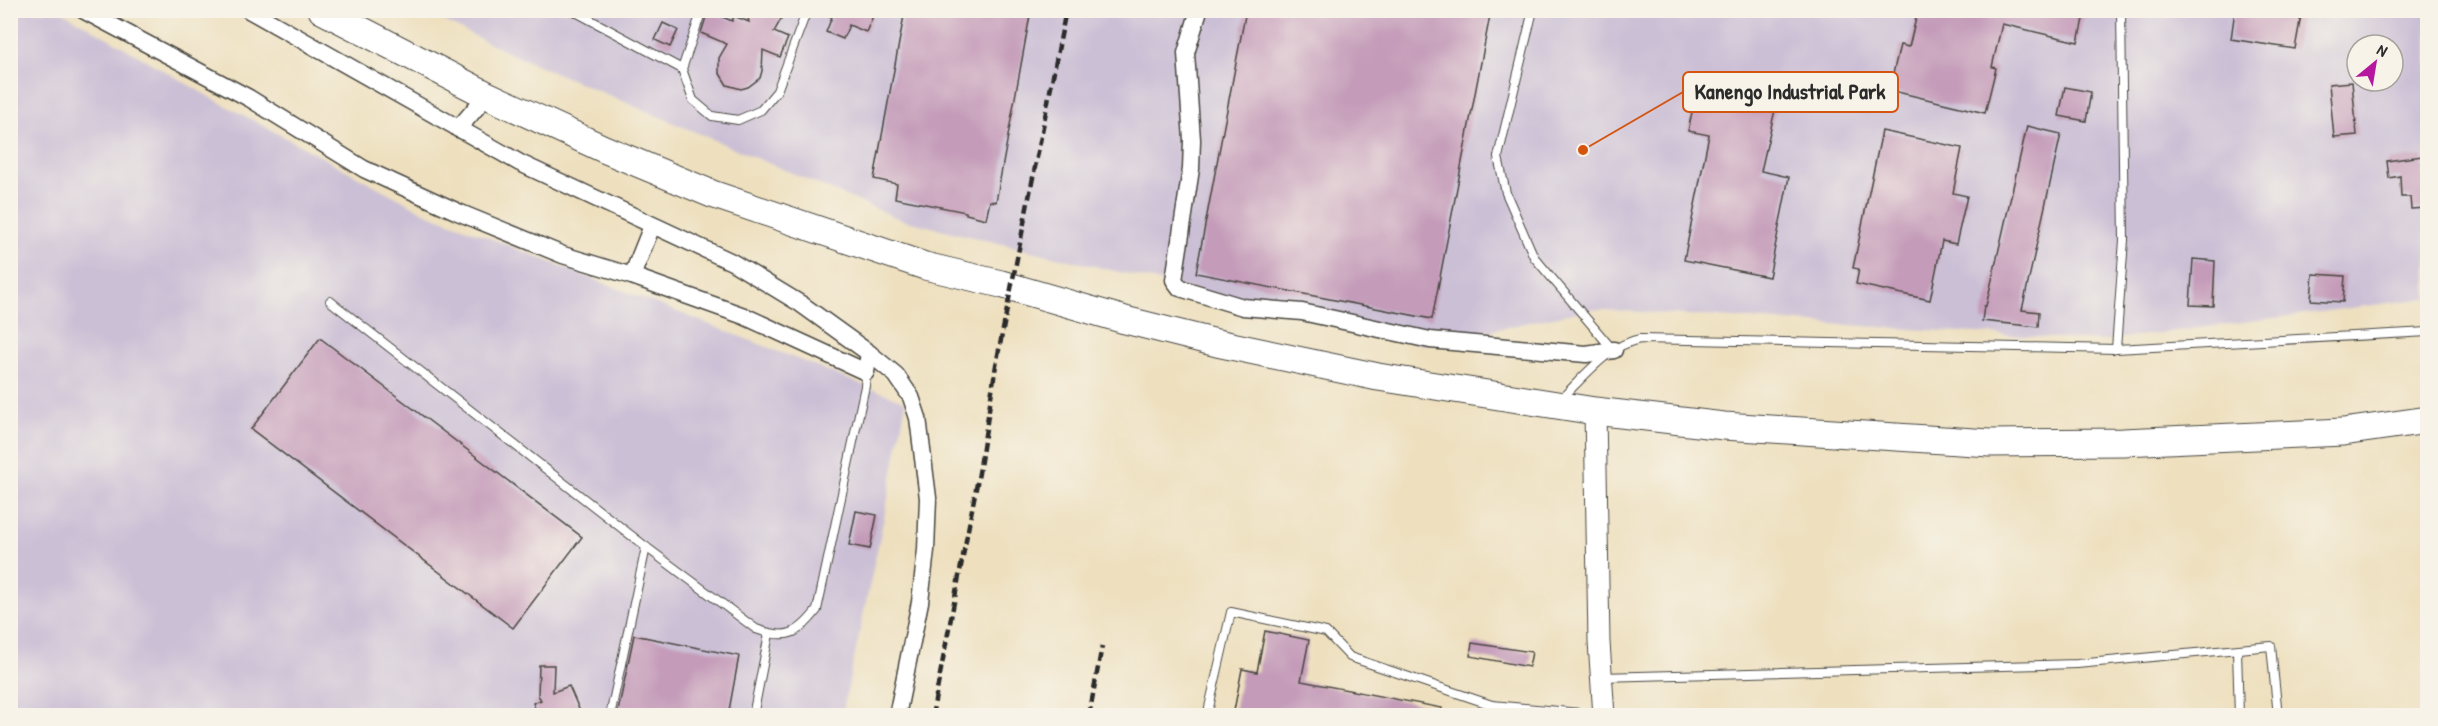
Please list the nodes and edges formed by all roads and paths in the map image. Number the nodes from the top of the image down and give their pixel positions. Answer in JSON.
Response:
{"nodes":[{"id":1,"x":83,"y":10,"type":"edge"},
{"id":2,"x":249,"y":10,"type":"edge"},
{"id":3,"x":322,"y":10,"type":"edge"},
{"id":4,"x":572,"y":10,"type":"edge"},
{"id":5,"x":702,"y":10,"type":"edge"},
{"id":6,"x":807,"y":10,"type":"edge"},
{"id":7,"x":1199,"y":10,"type":"edge"},
{"id":8,"x":1533,"y":10,"type":"edge"},
{"id":9,"x":2121,"y":10,"type":"edge"},
{"id":10,"x":682,"y":69,"type":"junction"},
{"id":11,"x":487,"y":95,"type":"junction"},
{"id":12,"x":458,"y":129,"type":"junction"},
{"id":13,"x":652,"y":226,"type":"junction"},
{"id":14,"x":632,"y":276,"type":"junction"},
{"id":15,"x":330,"y":301,"type":"dead end"},
{"id":16,"x":2427,"y":332,"type":"edge"},
{"id":17,"x":2116,"y":349,"type":"junction"},
{"id":18,"x":1614,"y":350,"type":"junction"},
{"id":19,"x":869,"y":353,"type":"junction"},
{"id":20,"x":866,"y":372,"type":"junction"},
{"id":21,"x":1555,"y":405,"type":"junction"},
{"id":22,"x":1595,"y":411,"type":"junction"},
{"id":23,"x":2427,"y":420,"type":"edge"},
{"id":24,"x":646,"y":547,"type":"junction"},
{"id":25,"x":769,"y":634,"type":"junction"},
{"id":26,"x":2237,"y":650,"type":"junction"},
{"id":27,"x":1601,"y":677,"type":"junction"},
{"id":28,"x":1492,"y":705,"type":"junction"},
{"id":29,"x":1604,"y":715,"type":"edge"},
{"id":30,"x":610,"y":716,"type":"edge"},
{"id":31,"x":753,"y":716,"type":"edge"},
{"id":32,"x":897,"y":716,"type":"edge"},
{"id":33,"x":1207,"y":716,"type":"edge"},
{"id":34,"x":1491,"y":716,"type":"edge"},
{"id":35,"x":2239,"y":716,"type":"edge"},
{"id":36,"x":2278,"y":716,"type":"edge"}],
"edges":[{"from":1,"to":14,"type":"street"},
{"from":2,"to":12,"type":"street"},
{"from":3,"to":11,"type":"highway"},
{"from":4,"to":10,"type":"lane"},
{"from":5,"to":10,"type":"lane"},
{"from":6,"to":10,"type":"lane"},
{"from":7,"to":18,"type":"street"},
{"from":8,"to":18,"type":"lane"},
{"from":9,"to":17,"type":"lane"},
{"from":11,"to":12,"type":"street"},
{"from":11,"to":21,"type":"highway"},
{"from":12,"to":13,"type":"street"},
{"from":13,"to":14,"type":"street"},
{"from":13,"to":19,"type":"street"},
{"from":14,"to":20,"type":"street"},
{"from":15,"to":24,"type":"lane"},
{"from":16,"to":17,"type":"lane"},
{"from":17,"to":18,"type":"lane"},
{"from":18,"to":21,"type":"lane"},
{"from":19,"to":20,"type":"street"},
{"from":19,"to":32,"type":"street"},
{"from":20,"to":25,"type":"lane"},
{"from":21,"to":22,"type":"highway"},
{"from":22,"to":23,"type":"highway"},
{"from":22,"to":27,"type":"street"},
{"from":24,"to":25,"type":"lane"},
{"from":24,"to":30,"type":"lane"},
{"from":25,"to":31,"type":"lane"},
{"from":26,"to":27,"type":"lane"},
{"from":26,"to":35,"type":"lane"},
{"from":26,"to":36,"type":"lane"},
{"from":27,"to":29,"type":"street"},
{"from":28,"to":29,"type":"lane"},
{"from":28,"to":33,"type":"lane"},
{"from":28,"to":34,"type":"lane"}]}
